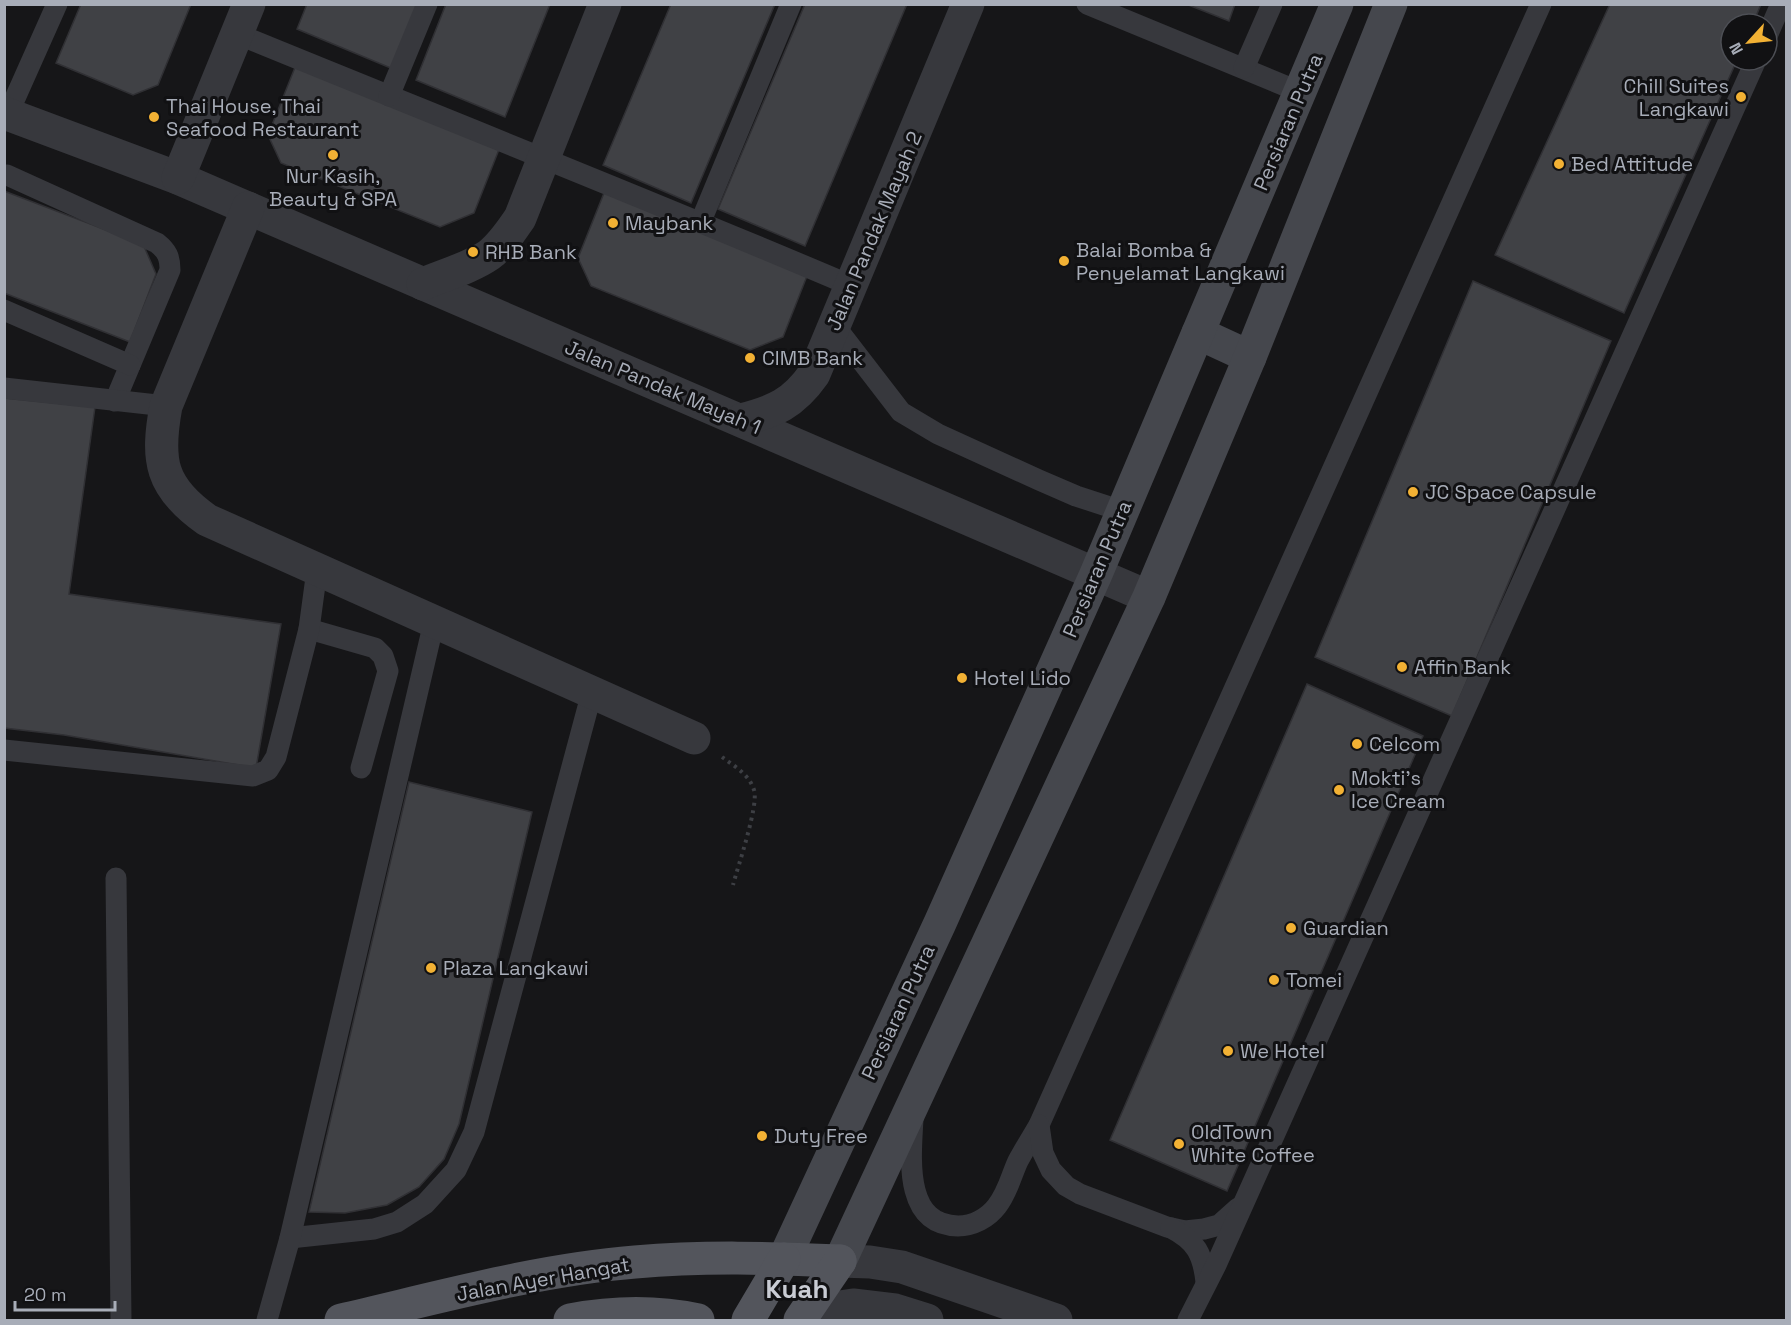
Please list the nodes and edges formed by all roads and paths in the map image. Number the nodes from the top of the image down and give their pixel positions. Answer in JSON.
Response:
{"nodes":[{"id":1,"x":57,"y":4,"type":"edge"},
{"id":2,"x":427,"y":4,"type":"edge"},
{"id":3,"x":605,"y":4,"type":"edge"},
{"id":4,"x":791,"y":4,"type":"edge"},
{"id":5,"x":968,"y":4,"type":"edge"},
{"id":6,"x":1272,"y":4,"type":"edge"},
{"id":7,"x":1338,"y":4,"type":"edge"},
{"id":8,"x":1391,"y":4,"type":"edge"},
{"id":9,"x":1542,"y":4,"type":"edge"},
{"id":10,"x":1091,"y":5,"type":"edge"},
{"id":11,"x":243,"y":19,"type":"edge"},
{"id":12,"x":1244,"y":68,"type":"junction"},
{"id":13,"x":1751,"y":72,"type":"edge"},
{"id":14,"x":1300,"y":92,"type":"junction"},
{"id":15,"x":389,"y":96,"type":"junction"},
{"id":16,"x":9,"y":100,"type":"edge"},
{"id":17,"x":543,"y":159,"type":"junction"},
{"id":18,"x":7,"y":175,"type":"dead end"},
{"id":19,"x":178,"y":178,"type":"junction"},
{"id":20,"x":248,"y":208,"type":"junction"},
{"id":21,"x":701,"y":221,"type":"junction"},
{"id":22,"x":423,"y":284,"type":"junction"},
{"id":23,"x":852,"y":286,"type":"junction"},
{"id":24,"x":4,"y":310,"type":"edge"},
{"id":25,"x":834,"y":325,"type":"junction"},
{"id":26,"x":1198,"y":333,"type":"junction"},
{"id":27,"x":1250,"y":357,"type":"junction"},
{"id":28,"x":130,"y":365,"type":"junction"},
{"id":29,"x":4,"y":388,"type":"edge"},
{"id":30,"x":115,"y":401,"type":"junction"},
{"id":31,"x":166,"y":406,"type":"junction"},
{"id":32,"x":741,"y":420,"type":"junction"},
{"id":33,"x":1122,"y":512,"type":"junction"},
{"id":34,"x":318,"y":570,"type":"junction"},
{"id":35,"x":1096,"y":574,"type":"junction"},
{"id":36,"x":1149,"y":597,"type":"junction"},
{"id":37,"x":434,"y":622,"type":"junction"},
{"id":38,"x":309,"y":629,"type":"junction"},
{"id":39,"x":592,"y":692,"type":"junction"},
{"id":40,"x":694,"y":738,"type":"joint"},
{"id":41,"x":4,"y":750,"type":"edge"},
{"id":42,"x":361,"y":768,"type":"dead end"},
{"id":43,"x":116,"y":878,"type":"dead end"},
{"id":44,"x":734,"y":885,"type":"dead end"},
{"id":45,"x":913,"y":1106,"type":"junction"},
{"id":46,"x":1039,"y":1125,"type":"junction"},
{"id":47,"x":1246,"y":1199,"type":"junction"},
{"id":48,"x":1167,"y":1227,"type":"junction"},
{"id":49,"x":290,"y":1238,"type":"junction"},
{"id":50,"x":784,"y":1259,"type":"junction"},
{"id":51,"x":840,"y":1261,"type":"junction"},
{"id":52,"x":1206,"y":1282,"type":"junction"},
{"id":53,"x":806,"y":1318,"type":"edge"},
{"id":54,"x":588,"y":1319,"type":"edge"},
{"id":55,"x":121,"y":1320,"type":"edge"},
{"id":56,"x":267,"y":1320,"type":"edge"},
{"id":57,"x":340,"y":1320,"type":"edge"},
{"id":58,"x":698,"y":1320,"type":"edge"},
{"id":59,"x":748,"y":1320,"type":"edge"},
{"id":60,"x":927,"y":1320,"type":"edge"},
{"id":61,"x":1056,"y":1320,"type":"edge"},
{"id":62,"x":1188,"y":1320,"type":"edge"}],
"edges":[{"from":1,"to":16,"type":"lane"},
{"from":2,"to":15,"type":"lane"},
{"from":3,"to":17,"type":"street"},
{"from":4,"to":21,"type":"lane"},
{"from":5,"to":23,"type":"street","name":"Jalan Pandak Mayah 2"},
{"from":6,"to":12,"type":"lane"},
{"from":7,"to":14,"type":"main road","name":"Persiaran Putra"},
{"from":8,"to":27,"type":"main road"},
{"from":9,"to":46,"type":"lane"},
{"from":10,"to":12,"type":"lane"},
{"from":11,"to":15,"type":"lane"},
{"from":11,"to":19,"type":"street"},
{"from":12,"to":14,"type":"lane"},
{"from":13,"to":47,"type":"lane"},
{"from":14,"to":26,"type":"main road","name":"Persiaran Putra"},
{"from":15,"to":17,"type":"lane"},
{"from":16,"to":19,"type":"street","name":"Jalan Pandak Mayah 1"},
{"from":17,"to":21,"type":"lane"},
{"from":17,"to":22,"type":"street"},
{"from":18,"to":28,"type":"lane"},
{"from":19,"to":20,"type":"street","name":"Jalan Pandak Mayah 1"},
{"from":20,"to":22,"type":"street","name":"Jalan Pandak Mayah 1"},
{"from":20,"to":31,"type":"street"},
{"from":21,"to":23,"type":"lane"},
{"from":22,"to":32,"type":"street","name":"Jalan Pandak Mayah 1"},
{"from":23,"to":25,"type":"street","name":"Jalan Pandak Mayah 2"},
{"from":24,"to":28,"type":"lane"},
{"from":25,"to":32,"type":"street","name":"Jalan Pandak Mayah 2"},
{"from":25,"to":33,"type":"lane"},
{"from":26,"to":27,"type":"main road"},
{"from":26,"to":33,"type":"main road","name":"Persiaran Putra"},
{"from":27,"to":36,"type":"main road"},
{"from":28,"to":30,"type":"lane"},
{"from":29,"to":30,"type":"lane"},
{"from":30,"to":31,"type":"lane"},
{"from":31,"to":34,"type":"street"},
{"from":32,"to":35,"type":"street","name":"Jalan Pandak Mayah 1"},
{"from":33,"to":35,"type":"main road","name":"Persiaran Putra"},
{"from":34,"to":37,"type":"street"},
{"from":34,"to":38,"type":"lane"},
{"from":35,"to":36,"type":"street","name":"Jalan Pandak Mayah 1"},
{"from":35,"to":50,"type":"main road","name":"Persiaran Putra"},
{"from":36,"to":45,"type":"main road"},
{"from":37,"to":39,"type":"street"},
{"from":37,"to":49,"type":"lane"},
{"from":38,"to":41,"type":"lane"},
{"from":38,"to":42,"type":"lane"},
{"from":39,"to":40,"type":"street"},
{"from":39,"to":49,"type":"lane"},
{"from":40,"to":44,"type":"path"},
{"from":43,"to":55,"type":"lane"},
{"from":45,"to":46,"type":"lane"},
{"from":45,"to":51,"type":"main road"},
{"from":46,"to":48,"type":"lane"},
{"from":47,"to":48,"type":"lane"},
{"from":47,"to":52,"type":"lane"},
{"from":48,"to":52,"type":"lane"},
{"from":49,"to":56,"type":"lane"},
{"from":50,"to":51,"type":"main road","name":"Jalan Ayer Hangat"},
{"from":50,"to":57,"type":"main road","name":"Jalan Ayer Hangat"},
{"from":50,"to":59,"type":"main road","name":"Persiaran Putra"},
{"from":51,"to":53,"type":"main road"},
{"from":51,"to":61,"type":"street"},
{"from":52,"to":62,"type":"lane"},
{"from":53,"to":59,"type":"main road"},
{"from":53,"to":60,"type":"street"},
{"from":54,"to":58,"type":"main road"}]}
